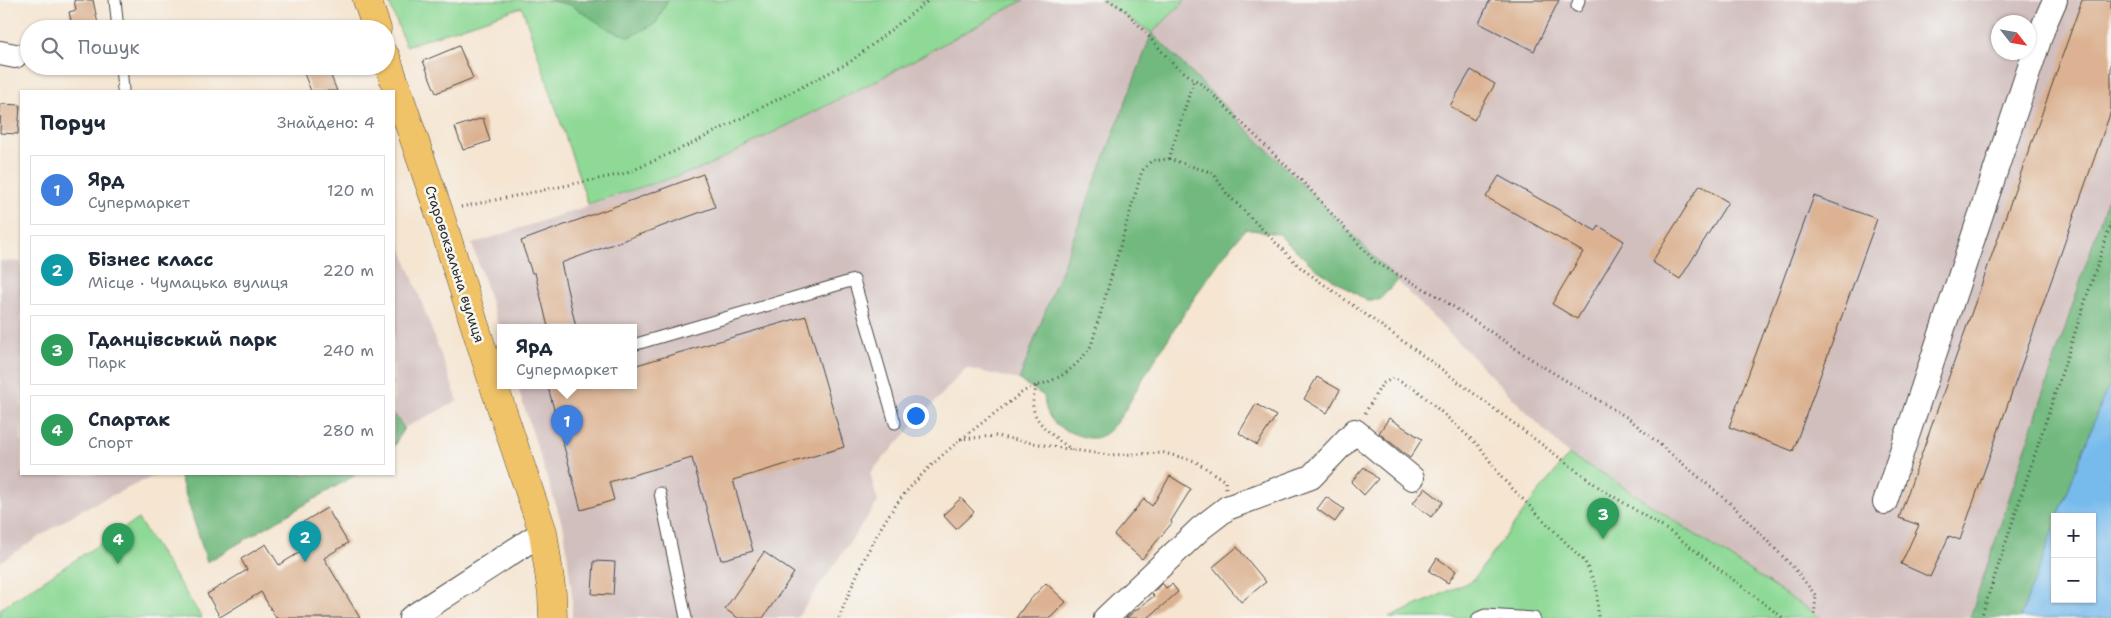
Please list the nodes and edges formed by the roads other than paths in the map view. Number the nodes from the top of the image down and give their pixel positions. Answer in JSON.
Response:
{"nodes":[{"id":1,"x":115,"y":0,"type":"edge"},
{"id":2,"x":367,"y":0,"type":"edge"},
{"id":3,"x":2055,"y":0,"type":"edge"},
{"id":4,"x":117,"y":20,"type":"edge"},
{"id":5,"x":374,"y":20,"type":"edge"},
{"id":6,"x":122,"y":75,"type":"edge"},
{"id":7,"x":392,"y":75,"type":"edge"},
{"id":8,"x":123,"y":90,"type":"dead end"},
{"id":9,"x":637,"y":344,"type":"edge"},
{"id":10,"x":497,"y":385,"type":"edge"},
{"id":11,"x":498,"y":389,"type":"edge"},
{"id":12,"x":895,"y":423,"type":"dead end"},
{"id":13,"x":1412,"y":478,"type":"dead end"},
{"id":14,"x":660,"y":493,"type":"dead end"},
{"id":15,"x":1885,"y":502,"type":"dead end"},
{"id":16,"x":543,"y":532,"type":"junction"},
{"id":17,"x":411,"y":618,"type":"edge"},
{"id":18,"x":553,"y":618,"type":"edge"},
{"id":19,"x":686,"y":618,"type":"edge"},
{"id":20,"x":1106,"y":618,"type":"edge"},
{"id":21,"x":1478,"y":618,"type":"edge"},
{"id":22,"x":1534,"y":618,"type":"edge"}],
"edges":[{"from":1,"to":4,"type":"lane"},
{"from":2,"to":5,"type":"main road"},
{"from":3,"to":15,"type":"street"},
{"from":6,"to":8,"type":"lane"},
{"from":7,"to":10,"type":"main road","name":"Старовокзальна вулиця"},
{"from":9,"to":12,"type":"lane"},
{"from":11,"to":16,"type":"main road","name":"Старовокзальна вулиця"},
{"from":13,"to":20,"type":"street"},
{"from":14,"to":19,"type":"lane"},
{"from":16,"to":17,"type":"street"},
{"from":16,"to":18,"type":"main road","name":"Старовокзальна вулиця"},
{"from":21,"to":22,"type":"lane"}]}
